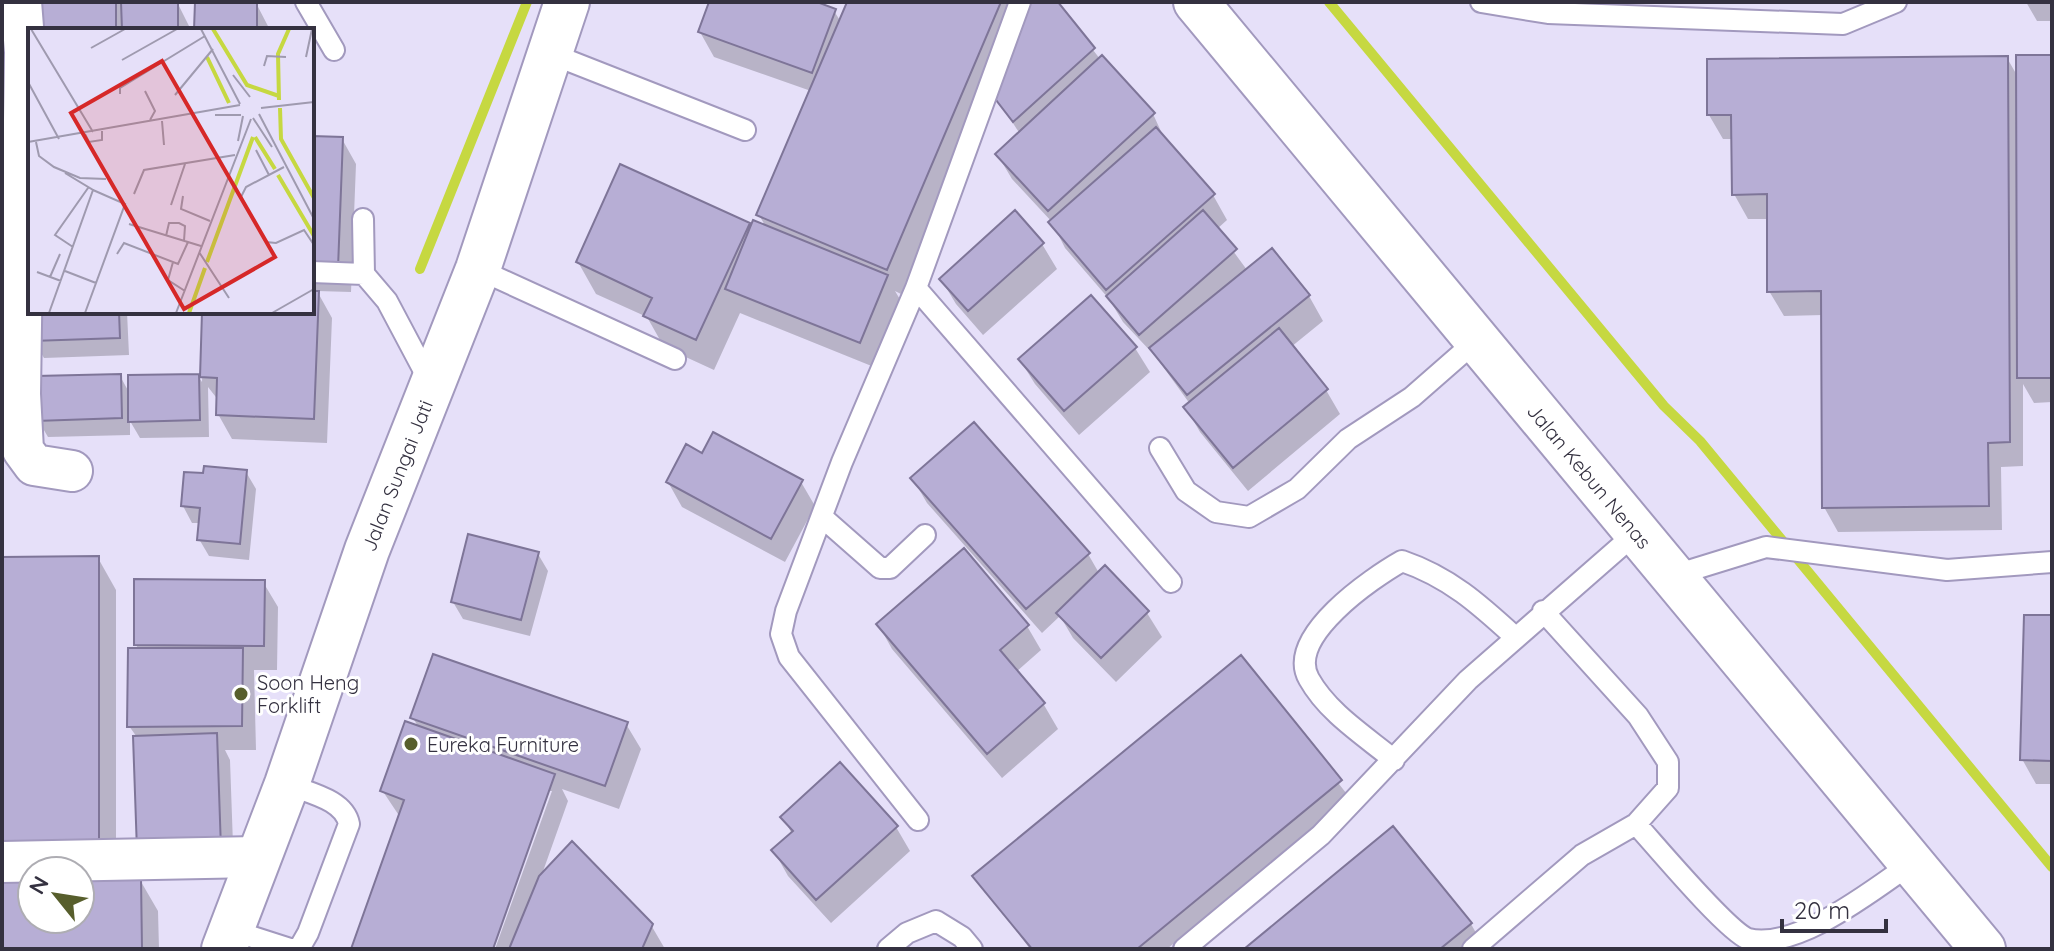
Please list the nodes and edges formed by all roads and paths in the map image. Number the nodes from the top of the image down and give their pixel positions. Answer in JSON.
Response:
{"nodes":[{"id":1,"x":21,"y":2,"type":"edge"},
{"id":2,"x":306,"y":2,"type":"edge"},
{"id":3,"x":1020,"y":2,"type":"edge"},
{"id":4,"x":1196,"y":2,"type":"edge"},
{"id":5,"x":1481,"y":2,"type":"edge"},
{"id":6,"x":1896,"y":2,"type":"edge"},
{"id":7,"x":562,"y":21,"type":"edge"},
{"id":8,"x":334,"y":50,"type":"dead end"},
{"id":9,"x":745,"y":130,"type":"dead end"},
{"id":10,"x":363,"y":219,"type":"dead end"},
{"id":11,"x":478,"y":269,"type":"junction"},
{"id":12,"x":314,"y":272,"type":"edge"},
{"id":13,"x":364,"y":274,"type":"junction"},
{"id":14,"x":916,"y":288,"type":"junction"},
{"id":15,"x":1476,"y":341,"type":"junction"},
{"id":16,"x":675,"y":359,"type":"dead end"},
{"id":17,"x":433,"y":387,"type":"junction"},
{"id":18,"x":1160,"y":448,"type":"dead end"},
{"id":19,"x":72,"y":471,"type":"dead end"},
{"id":20,"x":822,"y":517,"type":"junction"},
{"id":21,"x":1636,"y":533,"type":"junction"},
{"id":22,"x":925,"y":535,"type":"dead end"},
{"id":23,"x":2052,"y":562,"type":"edge"},
{"id":24,"x":1672,"y":576,"type":"junction"},
{"id":25,"x":1171,"y":582,"type":"dead end"},
{"id":26,"x":1543,"y":611,"type":"junction"},
{"id":27,"x":1515,"y":637,"type":"junction"},
{"id":28,"x":1394,"y":760,"type":"junction"},
{"id":29,"x":287,"y":784,"type":"junction"},
{"id":30,"x":918,"y":820,"type":"dead end"},
{"id":31,"x":1636,"y":824,"type":"junction"},
{"id":32,"x":259,"y":857,"type":"junction"},
{"id":33,"x":2,"y":862,"type":"edge"},
{"id":34,"x":1912,"y":863,"type":"junction"},
{"id":35,"x":227,"y":939,"type":"edge"},
{"id":36,"x":290,"y":949,"type":"edge"},
{"id":37,"x":888,"y":949,"type":"edge"},
{"id":38,"x":972,"y":949,"type":"edge"},
{"id":39,"x":1184,"y":949,"type":"edge"},
{"id":40,"x":1473,"y":949,"type":"edge"},
{"id":41,"x":1983,"y":949,"type":"edge"}],
"edges":[{"from":1,"to":19,"type":"street"},
{"from":2,"to":8,"type":"lane"},
{"from":3,"to":14,"type":"lane"},
{"from":4,"to":15,"type":"street","name":"Jalan Kebun Nenas"},
{"from":5,"to":6,"type":"lane"},
{"from":7,"to":9,"type":"lane"},
{"from":7,"to":11,"type":"street","name":"Jalan Sungai Jati"},
{"from":10,"to":13,"type":"lane"},
{"from":11,"to":16,"type":"lane"},
{"from":11,"to":17,"type":"street","name":"Jalan Sungai Jati"},
{"from":12,"to":13,"type":"lane"},
{"from":13,"to":17,"type":"lane"},
{"from":14,"to":20,"type":"lane"},
{"from":14,"to":25,"type":"lane"},
{"from":15,"to":18,"type":"lane"},
{"from":15,"to":21,"type":"street","name":"Jalan Kebun Nenas"},
{"from":17,"to":29,"type":"street","name":"Jalan Sungai Jati"},
{"from":20,"to":22,"type":"lane"},
{"from":20,"to":30,"type":"lane"},
{"from":21,"to":24,"type":"street","name":"Jalan Kebun Nenas"},
{"from":21,"to":26,"type":"lane"},
{"from":23,"to":24,"type":"lane"},
{"from":24,"to":34,"type":"street","name":"Jalan Kebun Nenas"},
{"from":26,"to":27,"type":"lane"},
{"from":26,"to":31,"type":"lane"},
{"from":27,"to":28,"type":"lane"},
{"from":27,"to":28,"type":"lane"},
{"from":28,"to":39,"type":"lane"},
{"from":29,"to":32,"type":"street","name":"Jalan Sungai Jati"},
{"from":29,"to":36,"type":"lane"},
{"from":31,"to":34,"type":"lane"},
{"from":31,"to":40,"type":"lane"},
{"from":32,"to":33,"type":"street"},
{"from":32,"to":35,"type":"street","name":"Jalan Sungai Jati"},
{"from":34,"to":41,"type":"street","name":"Jalan Kebun Nenas"},
{"from":35,"to":36,"type":"lane"},
{"from":37,"to":38,"type":"lane"}]}
